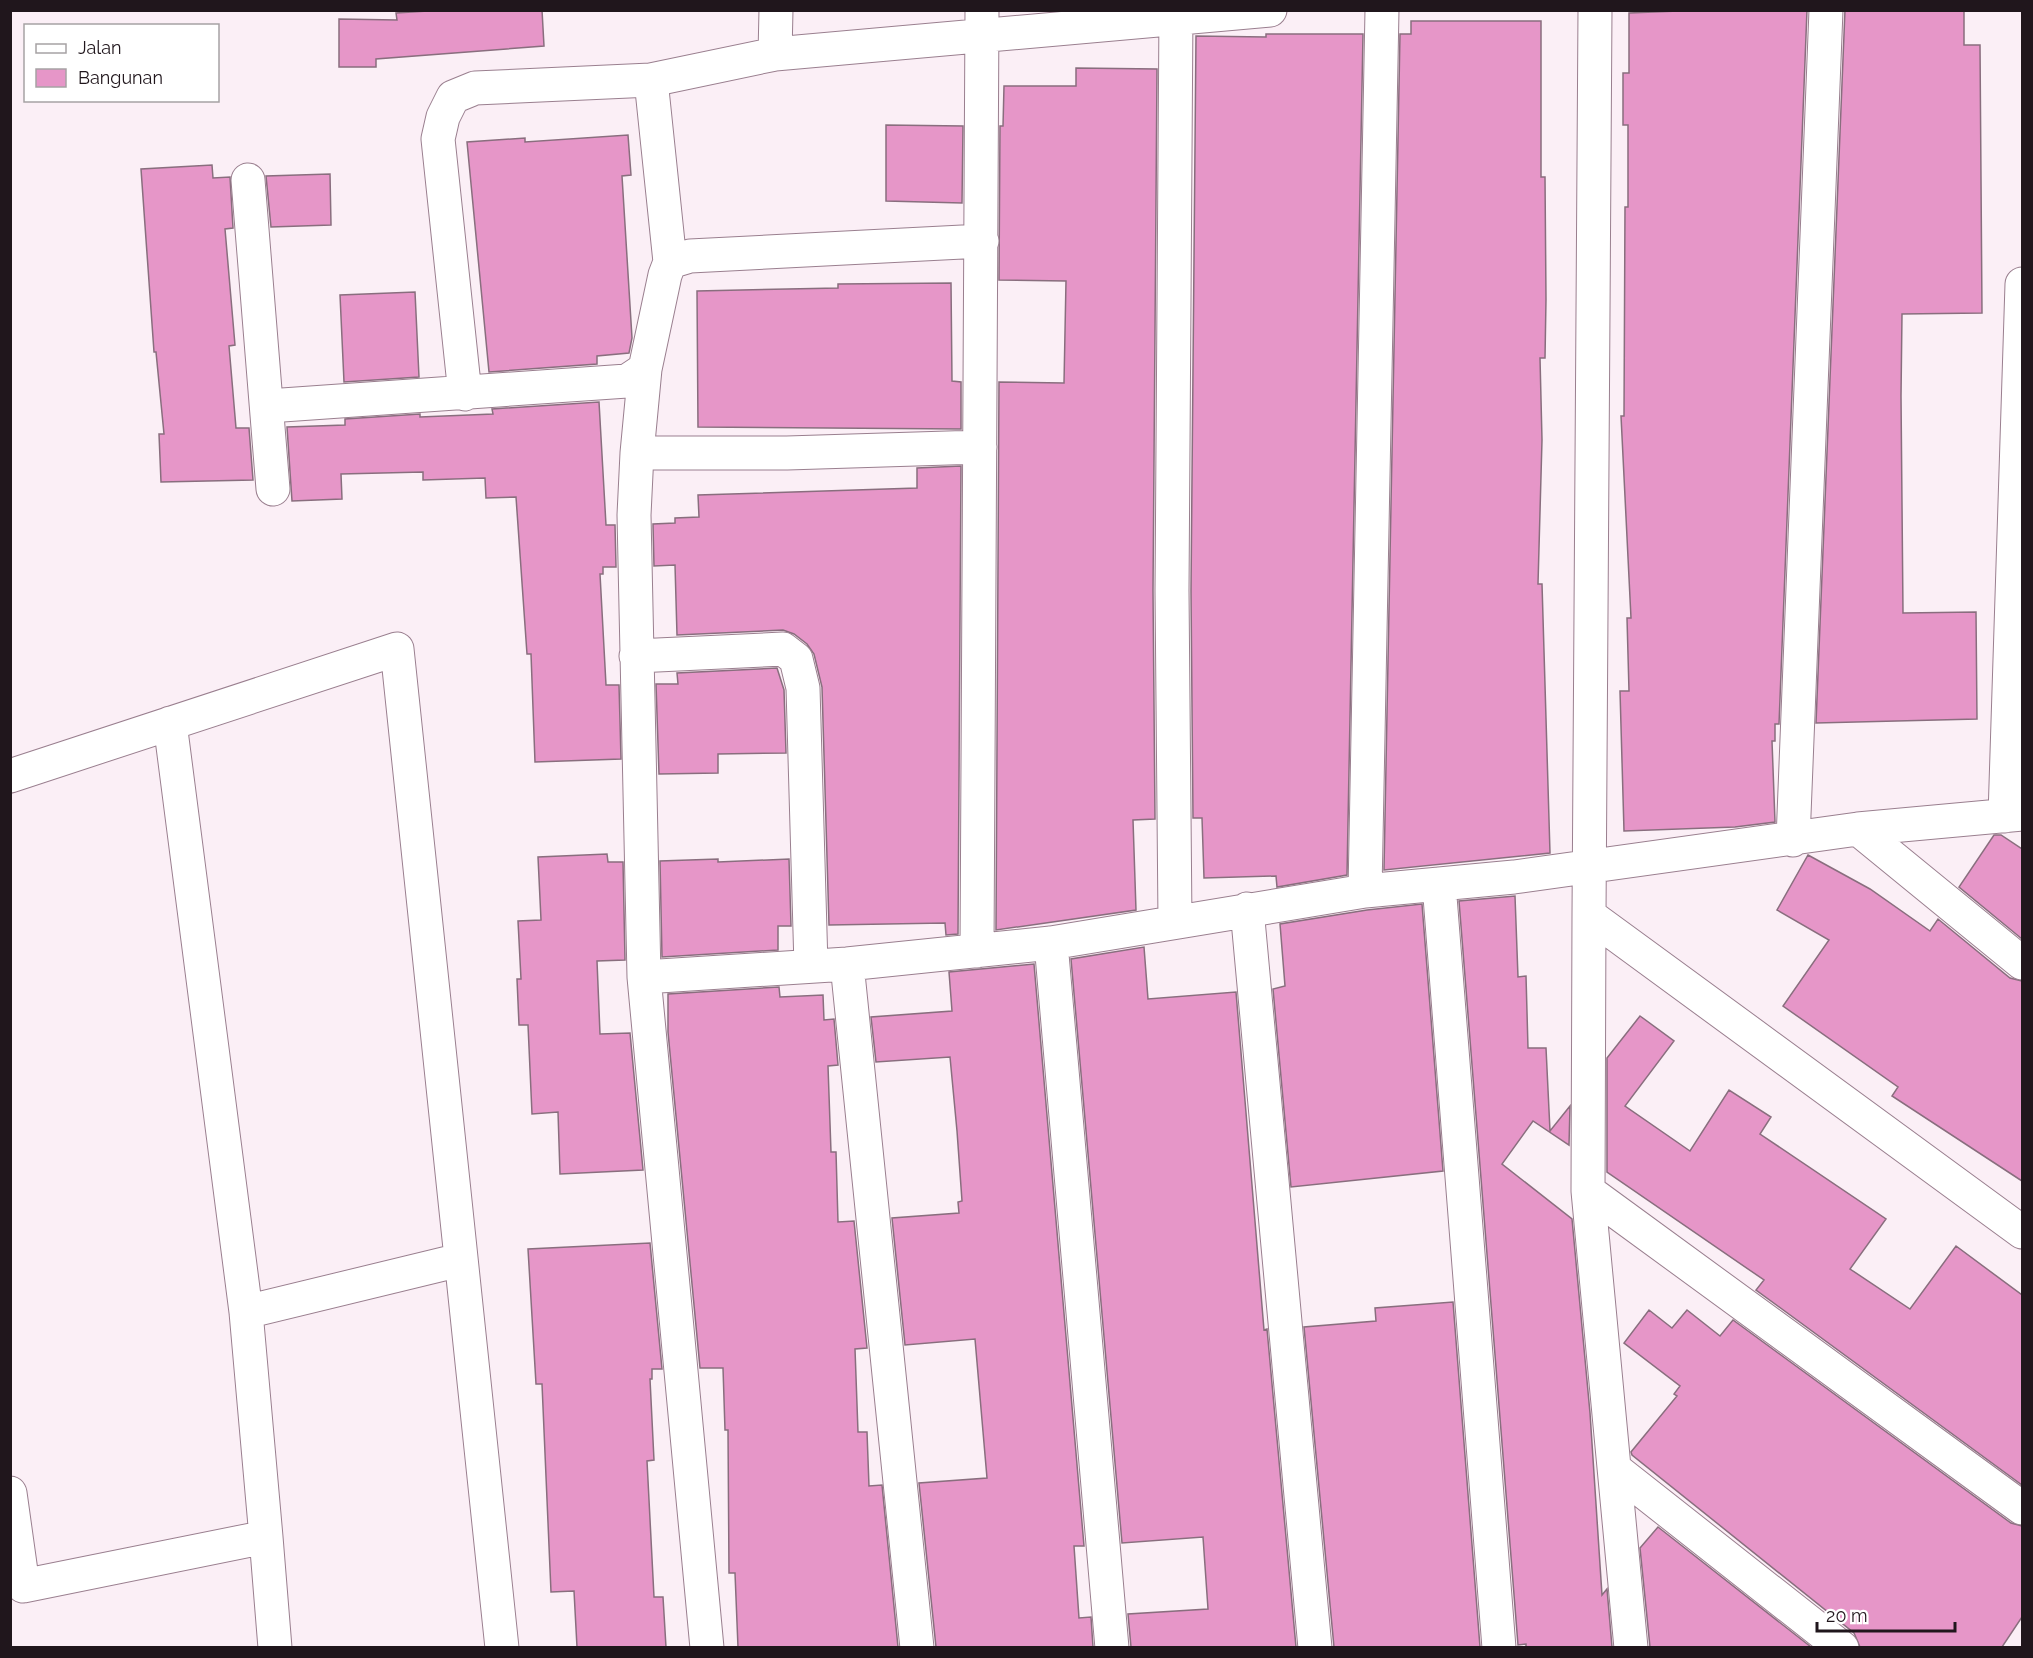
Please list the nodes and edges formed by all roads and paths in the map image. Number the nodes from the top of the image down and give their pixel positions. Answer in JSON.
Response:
{"nodes":[{"id":1,"x":776,"y":10,"type":"edge"},
{"id":2,"x":1270,"y":10,"type":"edge"},
{"id":3,"x":1382,"y":10,"type":"edge"},
{"id":4,"x":1595,"y":10,"type":"edge"},
{"id":5,"x":1826,"y":10,"type":"edge"},
{"id":6,"x":1176,"y":14,"type":"edge"},
{"id":7,"x":982,"y":22,"type":"edge"},
{"id":8,"x":775,"y":54,"type":"junction"},
{"id":9,"x":651,"y":80,"type":"junction"},
{"id":10,"x":248,"y":180,"type":"dead end"},
{"id":11,"x":982,"y":241,"type":"junction"},
{"id":12,"x":670,"y":262,"type":"junction"},
{"id":13,"x":2022,"y":284,"type":"edge"},
{"id":14,"x":645,"y":369,"type":"junction"},
{"id":15,"x":465,"y":394,"type":"junction"},
{"id":16,"x":268,"y":406,"type":"junction"},
{"id":17,"x":980,"y":447,"type":"junction"},
{"id":18,"x":637,"y":453,"type":"junction"},
{"id":19,"x":273,"y":489,"type":"dead end"},
{"id":20,"x":636,"y":656,"type":"junction"},
{"id":21,"x":170,"y":723,"type":"junction"},
{"id":22,"x":10,"y":776,"type":"edge"},
{"id":23,"x":2014,"y":815,"type":"edge"},
{"id":24,"x":1858,"y":829,"type":"junction"},
{"id":25,"x":1793,"y":840,"type":"junction"},
{"id":26,"x":1591,"y":866,"type":"junction"},
{"id":27,"x":1439,"y":884,"type":"junction"},
{"id":28,"x":1365,"y":891,"type":"junction"},
{"id":29,"x":1247,"y":909,"type":"junction"},
{"id":30,"x":1589,"y":915,"type":"junction"},
{"id":31,"x":1175,"y":922,"type":"junction"},
{"id":32,"x":1051,"y":943,"type":"junction"},
{"id":33,"x":977,"y":951,"type":"junction"},
{"id":34,"x":2022,"y":963,"type":"edge"},
{"id":35,"x":847,"y":964,"type":"junction"},
{"id":36,"x":810,"y":966,"type":"junction"},
{"id":37,"x":644,"y":977,"type":"junction"},
{"id":38,"x":1588,"y":1191,"type":"junction"},
{"id":39,"x":2022,"y":1232,"type":"edge"},
{"id":40,"x":460,"y":1260,"type":"junction"},
{"id":41,"x":246,"y":1312,"type":"junction"},
{"id":42,"x":1616,"y":1470,"type":"junction"},
{"id":43,"x":10,"y":1493,"type":"edge"},
{"id":44,"x":2022,"y":1508,"type":"edge"},
{"id":45,"x":266,"y":1537,"type":"junction"},
{"id":46,"x":275,"y":1647,"type":"edge"},
{"id":47,"x":502,"y":1647,"type":"edge"},
{"id":48,"x":707,"y":1647,"type":"edge"},
{"id":49,"x":916,"y":1647,"type":"edge"},
{"id":50,"x":1112,"y":1647,"type":"edge"},
{"id":51,"x":1315,"y":1647,"type":"edge"},
{"id":52,"x":1499,"y":1647,"type":"edge"},
{"id":53,"x":1631,"y":1647,"type":"edge"},
{"id":54,"x":1842,"y":1647,"type":"edge"}],
"edges":[{"from":1,"to":8,"type":"street"},
{"from":2,"to":6,"type":"street"},
{"from":3,"to":28,"type":"street"},
{"from":4,"to":26,"type":"street"},
{"from":5,"to":25,"type":"street"},
{"from":6,"to":7,"type":"street"},
{"from":6,"to":31,"type":"street"},
{"from":7,"to":8,"type":"street"},
{"from":7,"to":11,"type":"street"},
{"from":8,"to":9,"type":"street"},
{"from":9,"to":12,"type":"street"},
{"from":9,"to":15,"type":"street"},
{"from":10,"to":16,"type":"street"},
{"from":11,"to":12,"type":"street"},
{"from":11,"to":17,"type":"street"},
{"from":12,"to":14,"type":"street"},
{"from":13,"to":23,"type":"street"},
{"from":14,"to":15,"type":"street"},
{"from":14,"to":18,"type":"street"},
{"from":15,"to":16,"type":"street"},
{"from":16,"to":19,"type":"street"},
{"from":17,"to":18,"type":"street"},
{"from":17,"to":33,"type":"street"},
{"from":18,"to":20,"type":"street"},
{"from":20,"to":36,"type":"street"},
{"from":20,"to":37,"type":"street"},
{"from":21,"to":22,"type":"street"},
{"from":21,"to":40,"type":"street"},
{"from":21,"to":41,"type":"street"},
{"from":23,"to":24,"type":"street"},
{"from":24,"to":25,"type":"street"},
{"from":24,"to":34,"type":"street"},
{"from":25,"to":26,"type":"street"},
{"from":26,"to":27,"type":"street"},
{"from":26,"to":30,"type":"street"},
{"from":27,"to":28,"type":"street"},
{"from":27,"to":52,"type":"street"},
{"from":28,"to":29,"type":"street"},
{"from":29,"to":31,"type":"street"},
{"from":29,"to":51,"type":"street"},
{"from":30,"to":38,"type":"street"},
{"from":30,"to":39,"type":"street"},
{"from":31,"to":32,"type":"street"},
{"from":32,"to":33,"type":"street"},
{"from":32,"to":50,"type":"street"},
{"from":33,"to":35,"type":"street"},
{"from":35,"to":36,"type":"street"},
{"from":35,"to":49,"type":"street"},
{"from":36,"to":37,"type":"street"},
{"from":37,"to":48,"type":"street"},
{"from":38,"to":42,"type":"street"},
{"from":38,"to":44,"type":"street"},
{"from":40,"to":41,"type":"street"},
{"from":40,"to":47,"type":"street"},
{"from":41,"to":45,"type":"street"},
{"from":42,"to":53,"type":"street"},
{"from":42,"to":54,"type":"street"},
{"from":43,"to":45,"type":"street"},
{"from":45,"to":46,"type":"street"}]}
